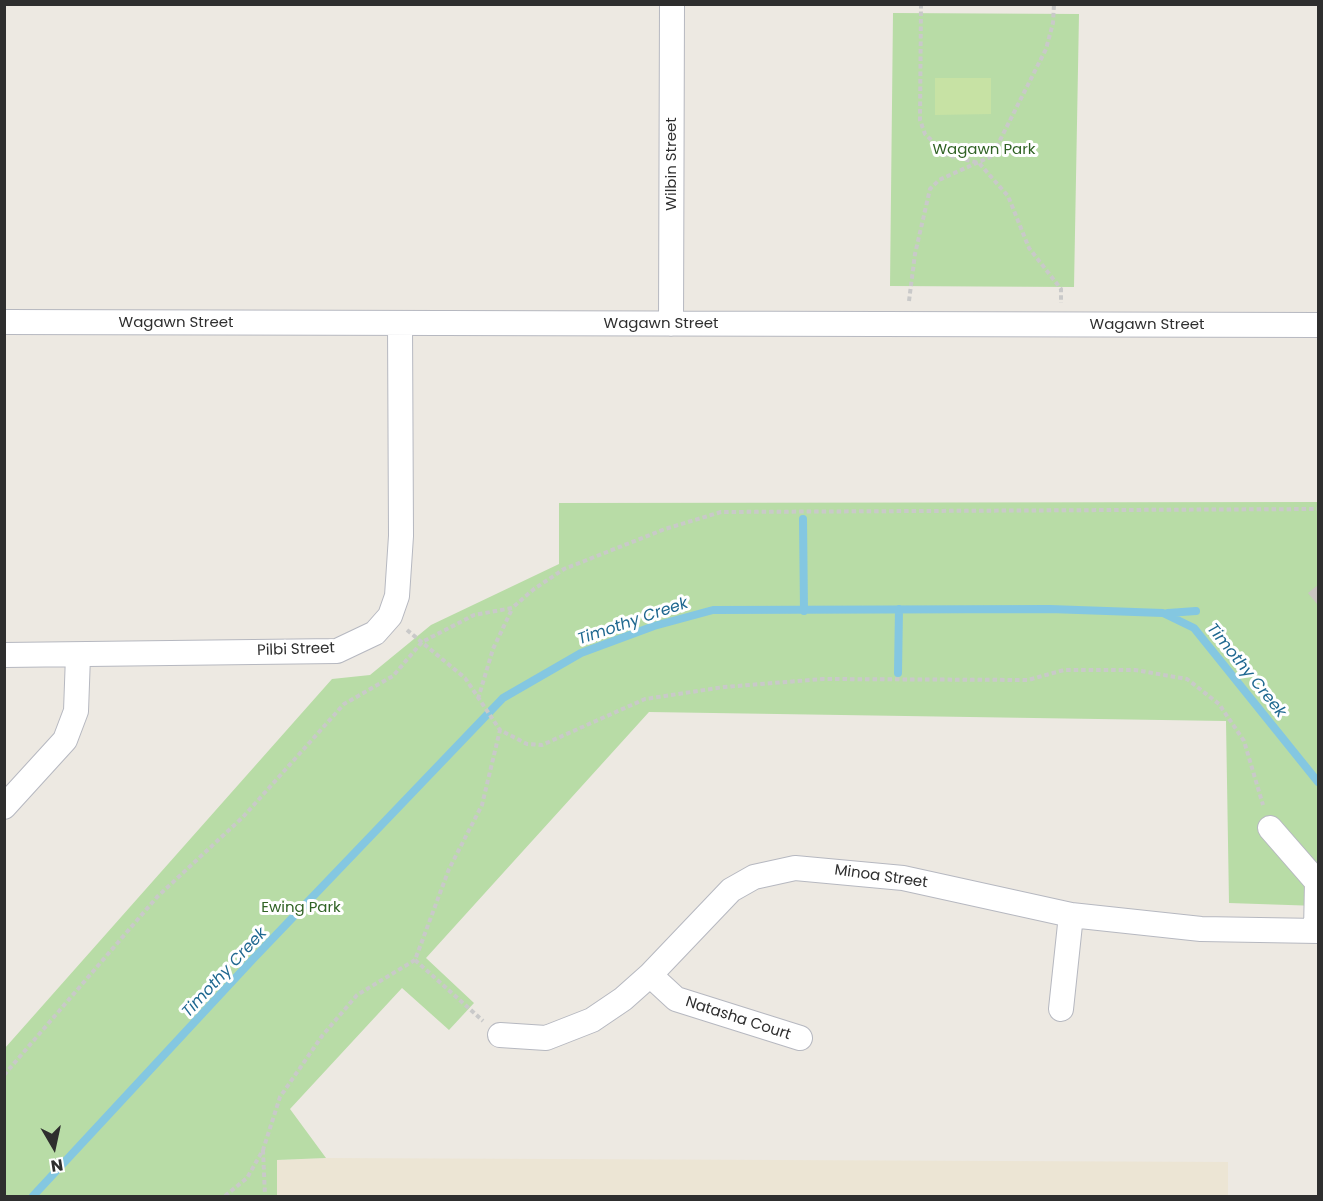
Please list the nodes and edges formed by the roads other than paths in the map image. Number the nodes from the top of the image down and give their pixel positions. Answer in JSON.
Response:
{"nodes":[{"id":1,"x":672,"y":4,"type":"edge"},
{"id":2,"x":4,"y":322,"type":"edge"},
{"id":3,"x":400,"y":324,"type":"junction"},
{"id":4,"x":671,"y":324,"type":"junction"},
{"id":5,"x":1318,"y":325,"type":"edge"},
{"id":6,"x":4,"y":655,"type":"edge"},
{"id":7,"x":78,"y":656,"type":"junction"},
{"id":8,"x":4,"y":807,"type":"edge"},
{"id":9,"x":1270,"y":828,"type":"road end"},
{"id":10,"x":1071,"y":915,"type":"junction"},
{"id":11,"x":1317,"y":931,"type":"edge"},
{"id":12,"x":650,"y":975,"type":"junction"},
{"id":13,"x":1061,"y":1009,"type":"dead end"},
{"id":14,"x":500,"y":1035,"type":"road end"},
{"id":15,"x":800,"y":1038,"type":"dead end"}],
"edges":[{"from":1,"to":4,"type":"street","name":"Wilbin Street"},
{"from":2,"to":3,"type":"street","name":"Wagawn Street"},
{"from":3,"to":4,"type":"street","name":"Wagawn Street"},
{"from":3,"to":7,"type":"street","name":"Pilbi Street"},
{"from":4,"to":5,"type":"street","name":"Wagawn Street"},
{"from":6,"to":7,"type":"street","name":"Pilbi Street"},
{"from":7,"to":8,"type":"street"},
{"from":9,"to":11,"type":"street"},
{"from":10,"to":11,"type":"street","name":"Minoa Street"},
{"from":10,"to":12,"type":"street","name":"Minoa Street"},
{"from":10,"to":13,"type":"street"},
{"from":12,"to":14,"type":"street","name":"Minoa Street"},
{"from":12,"to":15,"type":"street","name":"Natasha Court"}]}
